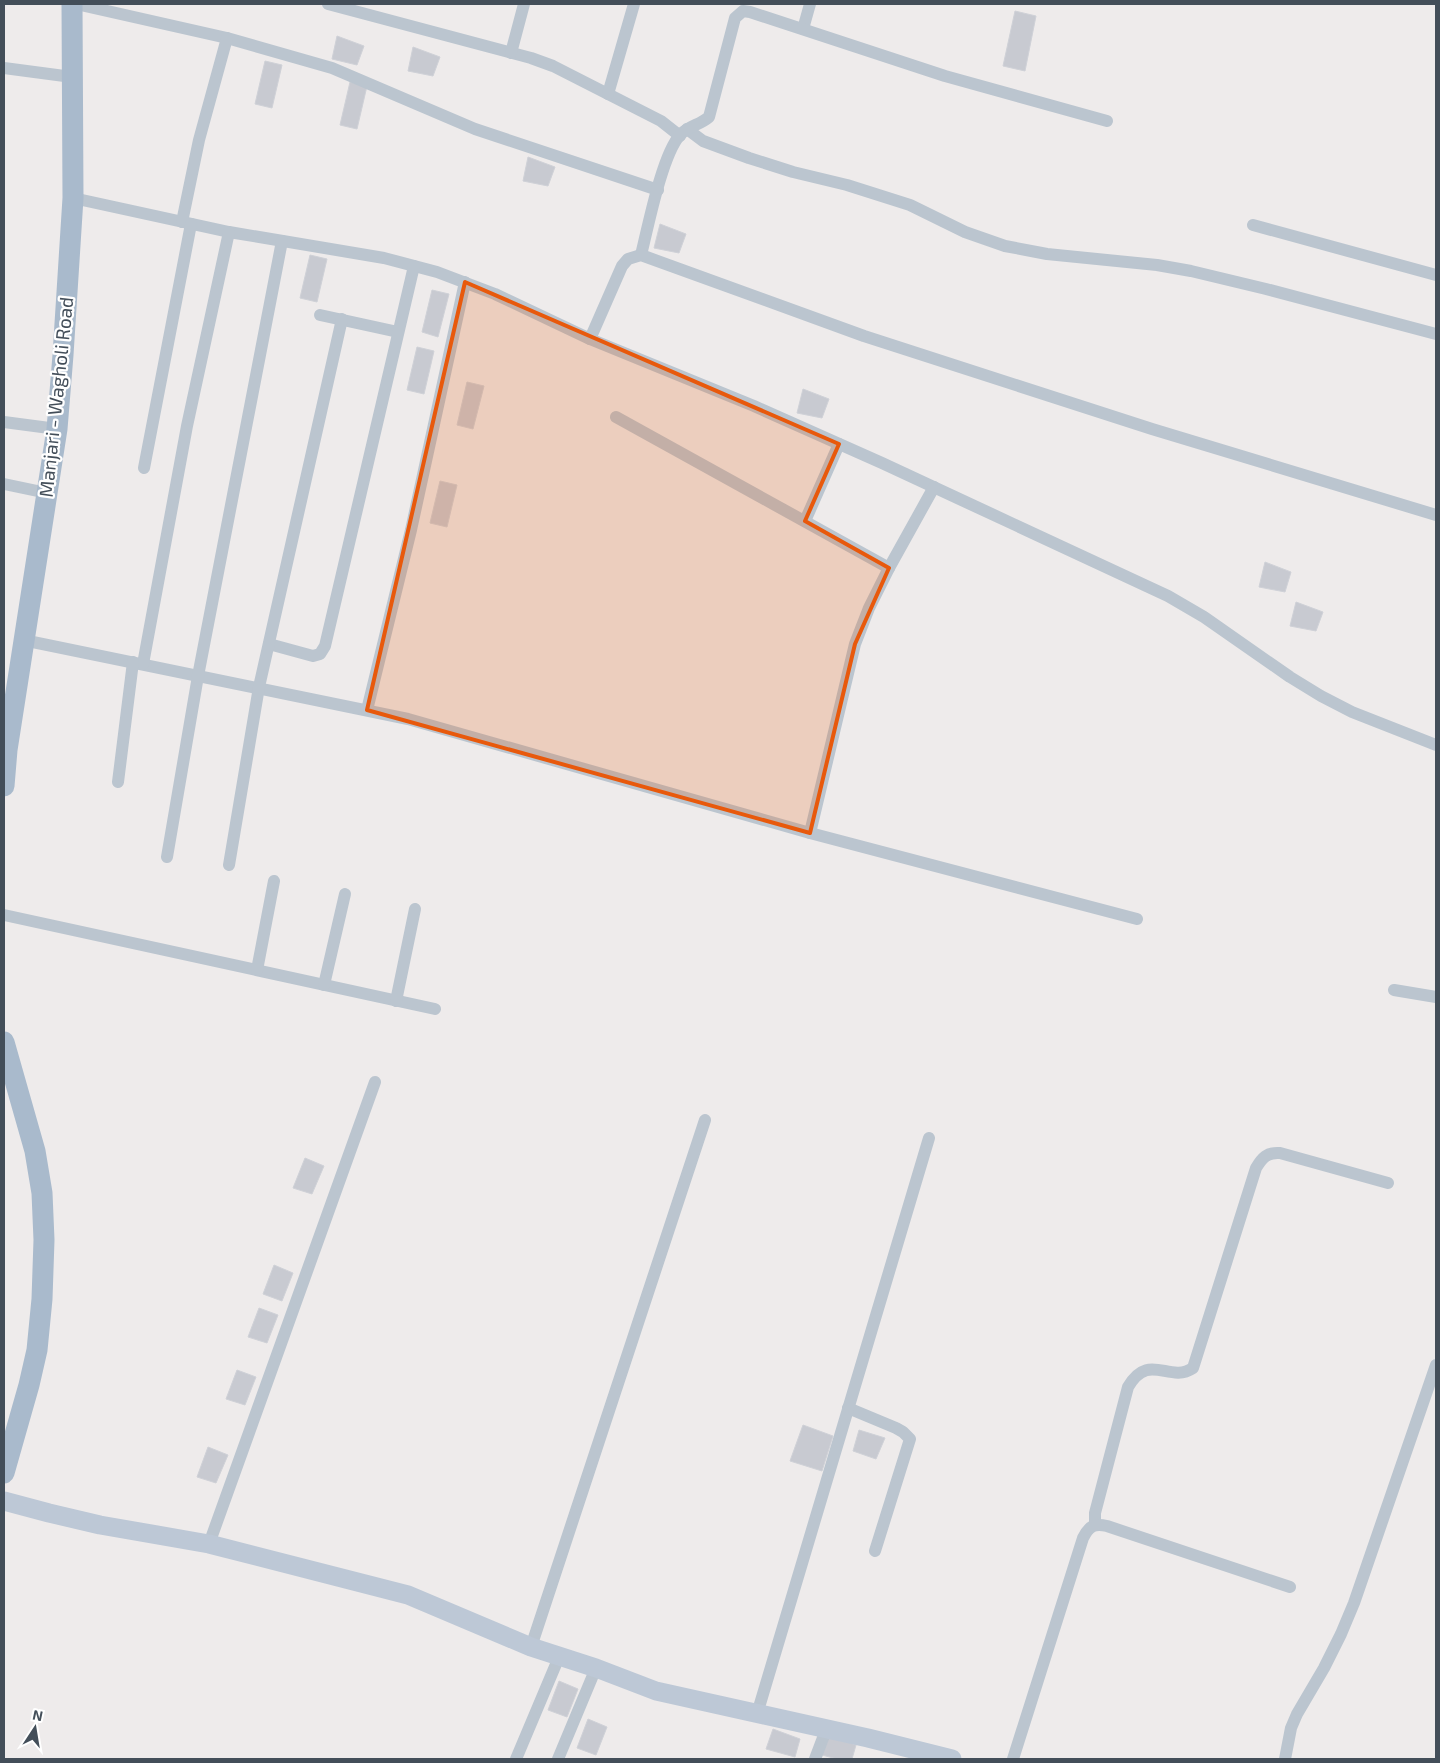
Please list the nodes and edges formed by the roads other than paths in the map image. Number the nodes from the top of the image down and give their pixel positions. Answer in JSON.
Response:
{"nodes":[{"id":1,"x":74,"y":4,"type":"edge"},
{"id":2,"x":328,"y":4,"type":"edge"},
{"id":3,"x":524,"y":4,"type":"edge"},
{"id":4,"x":634,"y":4,"type":"edge"},
{"id":5,"x":810,"y":4,"type":"edge"},
{"id":6,"x":742,"y":7,"type":"edge"},
{"id":7,"x":803,"y":29,"type":"junction"},
{"id":8,"x":227,"y":38,"type":"junction"},
{"id":9,"x":511,"y":53,"type":"junction"},
{"id":10,"x":4,"y":68,"type":"edge"},
{"id":11,"x":72,"y":77,"type":"junction"},
{"id":12,"x":608,"y":94,"type":"junction"},
{"id":13,"x":1107,"y":121,"type":"dead end"},
{"id":14,"x":683,"y":132,"type":"junction"},
{"id":15,"x":658,"y":190,"type":"junction"},
{"id":16,"x":73,"y":198,"type":"junction"},
{"id":17,"x":187,"y":223,"type":"junction"},
{"id":18,"x":1253,"y":225,"type":"dead end"},
{"id":19,"x":229,"y":232,"type":"junction"},
{"id":20,"x":282,"y":241,"type":"junction"},
{"id":21,"x":640,"y":255,"type":"junction"},
{"id":22,"x":414,"y":266,"type":"junction"},
{"id":23,"x":1436,"y":275,"type":"edge"},
{"id":24,"x":465,"y":282,"type":"junction"},
{"id":25,"x":320,"y":314,"type":"dead end"},
{"id":26,"x":342,"y":319,"type":"junction"},
{"id":27,"x":398,"y":332,"type":"junction"},
{"id":28,"x":1436,"y":334,"type":"edge"},
{"id":29,"x":590,"y":339,"type":"junction"},
{"id":30,"x":616,"y":417,"type":"dead end"},
{"id":31,"x":4,"y":422,"type":"edge"},
{"id":32,"x":57,"y":430,"type":"junction"},
{"id":33,"x":839,"y":444,"type":"junction"},
{"id":34,"x":144,"y":468,"type":"dead end"},
{"id":35,"x":4,"y":484,"type":"edge"},
{"id":36,"x":934,"y":487,"type":"junction"},
{"id":37,"x":48,"y":493,"type":"junction"},
{"id":38,"x":1436,"y":515,"type":"edge"},
{"id":39,"x":805,"y":521,"type":"junction"},
{"id":40,"x":889,"y":568,"type":"junction"},
{"id":41,"x":23,"y":640,"type":"junction"},
{"id":42,"x":269,"y":644,"type":"junction"},
{"id":43,"x":138,"y":663,"type":"junction"},
{"id":44,"x":198,"y":676,"type":"junction"},
{"id":45,"x":259,"y":688,"type":"junction"},
{"id":46,"x":367,"y":710,"type":"junction"},
{"id":47,"x":1436,"y":745,"type":"edge"},
{"id":48,"x":118,"y":782,"type":"dead end"},
{"id":49,"x":4,"y":786,"type":"edge"},
{"id":50,"x":810,"y":833,"type":"junction"},
{"id":51,"x":168,"y":857,"type":"dead end"},
{"id":52,"x":229,"y":865,"type":"dead end"},
{"id":53,"x":274,"y":881,"type":"dead end"},
{"id":54,"x":345,"y":894,"type":"dead end"},
{"id":55,"x":415,"y":909,"type":"dead end"},
{"id":56,"x":4,"y":915,"type":"edge"},
{"id":57,"x":1137,"y":919,"type":"dead end"},
{"id":58,"x":257,"y":970,"type":"junction"},
{"id":59,"x":324,"y":985,"type":"junction"},
{"id":60,"x":1394,"y":990,"type":"dead end"},
{"id":61,"x":1436,"y":997,"type":"edge"},
{"id":62,"x":396,"y":1001,"type":"junction"},
{"id":63,"x":435,"y":1009,"type":"dead end"},
{"id":64,"x":4,"y":1042,"type":"edge"},
{"id":65,"x":376,"y":1082,"type":"dead end"},
{"id":66,"x":705,"y":1120,"type":"dead end"},
{"id":67,"x":929,"y":1138,"type":"dead end"},
{"id":68,"x":1388,"y":1182,"type":"dead end"},
{"id":69,"x":1436,"y":1365,"type":"edge"},
{"id":70,"x":848,"y":1408,"type":"junction"},
{"id":71,"x":4,"y":1473,"type":"edge"},
{"id":72,"x":4,"y":1500,"type":"edge"},
{"id":73,"x":1095,"y":1524,"type":"junction"},
{"id":74,"x":209,"y":1544,"type":"junction"},
{"id":75,"x":875,"y":1551,"type":"dead end"},
{"id":76,"x":1290,"y":1587,"type":"dead end"},
{"id":77,"x":531,"y":1647,"type":"junction"},
{"id":78,"x":559,"y":1657,"type":"junction"},
{"id":79,"x":596,"y":1668,"type":"junction"},
{"id":80,"x":757,"y":1714,"type":"junction"},
{"id":81,"x":826,"y":1730,"type":"junction"},
{"id":82,"x":516,"y":1759,"type":"edge"},
{"id":83,"x":558,"y":1759,"type":"edge"},
{"id":84,"x":815,"y":1759,"type":"edge"},
{"id":85,"x":949,"y":1759,"type":"edge"},
{"id":86,"x":1014,"y":1759,"type":"edge"},
{"id":87,"x":1285,"y":1759,"type":"edge"}],
"edges":[{"from":1,"to":8,"type":"street"},
{"from":1,"to":11,"type":"main road","name":"Manjari - Wagholi Road"},
{"from":2,"to":9,"type":"street"},
{"from":3,"to":9,"type":"street"},
{"from":4,"to":12,"type":"street"},
{"from":5,"to":7,"type":"street"},
{"from":6,"to":7,"type":"street"},
{"from":6,"to":14,"type":"street"},
{"from":7,"to":13,"type":"street"},
{"from":8,"to":15,"type":"street"},
{"from":8,"to":17,"type":"street"},
{"from":9,"to":12,"type":"street"},
{"from":10,"to":11,"type":"street"},
{"from":11,"to":16,"type":"main road","name":"Manjari - Wagholi Road"},
{"from":12,"to":14,"type":"street"},
{"from":14,"to":15,"type":"street"},
{"from":14,"to":28,"type":"street"},
{"from":15,"to":21,"type":"street"},
{"from":16,"to":17,"type":"street"},
{"from":16,"to":32,"type":"main road","name":"Manjari - Wagholi Road"},
{"from":17,"to":19,"type":"street"},
{"from":17,"to":34,"type":"street"},
{"from":18,"to":23,"type":"street"},
{"from":19,"to":20,"type":"street"},
{"from":19,"to":43,"type":"street"},
{"from":20,"to":22,"type":"street"},
{"from":20,"to":44,"type":"street"},
{"from":21,"to":29,"type":"street"},
{"from":21,"to":38,"type":"street"},
{"from":22,"to":24,"type":"street"},
{"from":22,"to":27,"type":"street"},
{"from":24,"to":29,"type":"street"},
{"from":24,"to":46,"type":"street"},
{"from":25,"to":26,"type":"street"},
{"from":26,"to":27,"type":"street"},
{"from":26,"to":42,"type":"street"},
{"from":27,"to":42,"type":"street"},
{"from":29,"to":33,"type":"street"},
{"from":30,"to":39,"type":"street"},
{"from":31,"to":32,"type":"street"},
{"from":32,"to":37,"type":"main road","name":"Manjari - Wagholi Road"},
{"from":33,"to":36,"type":"street"},
{"from":33,"to":39,"type":"street"},
{"from":35,"to":37,"type":"street"},
{"from":36,"to":40,"type":"street"},
{"from":36,"to":47,"type":"street"},
{"from":37,"to":41,"type":"main road","name":"Manjari - Wagholi Road"},
{"from":39,"to":40,"type":"street"},
{"from":40,"to":50,"type":"street"},
{"from":41,"to":43,"type":"street"},
{"from":41,"to":49,"type":"main road","name":"Manjari - Wagholi Road"},
{"from":42,"to":45,"type":"street"},
{"from":43,"to":44,"type":"street"},
{"from":43,"to":48,"type":"street"},
{"from":44,"to":45,"type":"street"},
{"from":44,"to":51,"type":"street"},
{"from":45,"to":46,"type":"street"},
{"from":45,"to":52,"type":"street"},
{"from":46,"to":50,"type":"street"},
{"from":50,"to":57,"type":"street"},
{"from":53,"to":58,"type":"street"},
{"from":54,"to":59,"type":"street"},
{"from":55,"to":62,"type":"street"},
{"from":56,"to":58,"type":"street"},
{"from":58,"to":59,"type":"street"},
{"from":59,"to":62,"type":"street"},
{"from":60,"to":61,"type":"street"},
{"from":62,"to":63,"type":"street"},
{"from":64,"to":71,"type":"main road"},
{"from":65,"to":74,"type":"street"},
{"from":66,"to":77,"type":"street"},
{"from":67,"to":70,"type":"street"},
{"from":68,"to":73,"type":"street"},
{"from":69,"to":87,"type":"street"},
{"from":70,"to":75,"type":"street"},
{"from":70,"to":80,"type":"street"},
{"from":72,"to":74,"type":"street"},
{"from":73,"to":76,"type":"street"},
{"from":73,"to":86,"type":"street"},
{"from":74,"to":77,"type":"street"},
{"from":77,"to":78,"type":"street"},
{"from":78,"to":79,"type":"street"},
{"from":78,"to":82,"type":"street"},
{"from":79,"to":80,"type":"street"},
{"from":79,"to":83,"type":"street"},
{"from":80,"to":81,"type":"street"},
{"from":81,"to":84,"type":"street"},
{"from":81,"to":85,"type":"street"}]}
